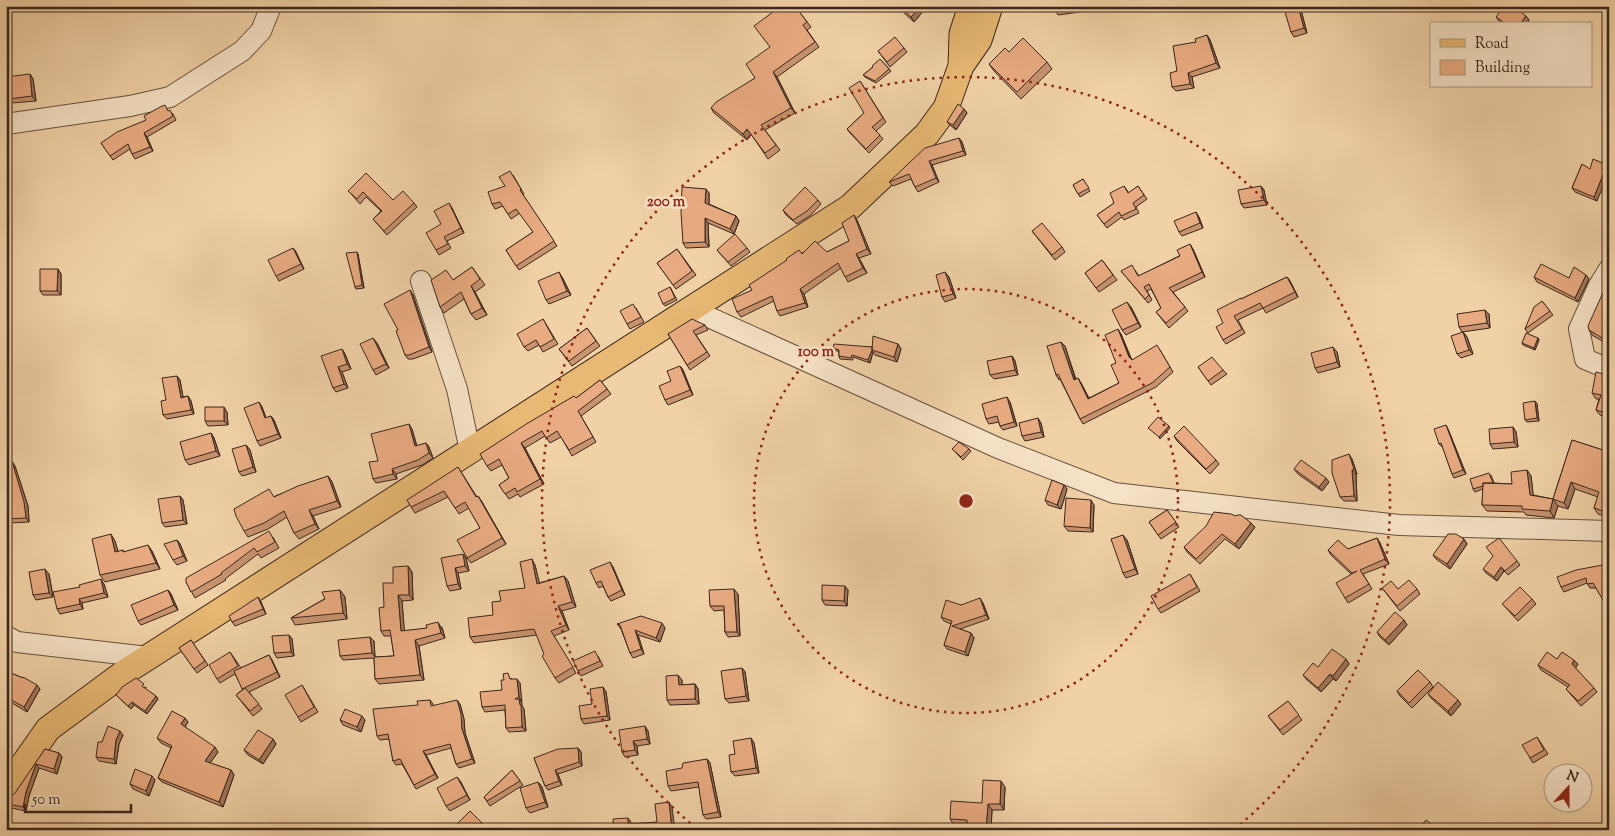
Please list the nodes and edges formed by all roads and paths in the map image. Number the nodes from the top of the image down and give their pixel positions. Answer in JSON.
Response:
{"nodes":[{"id":1,"x":271,"y":6,"type":"edge"},
{"id":2,"x":971,"y":6,"type":"edge"},
{"id":3,"x":990,"y":6,"type":"edge"},
{"id":4,"x":960,"y":66,"type":"junction"},
{"id":5,"x":6,"y":124,"type":"edge"},
{"id":6,"x":1609,"y":269,"type":"edge"},
{"id":7,"x":422,"y":281,"type":"dead end"},
{"id":8,"x":691,"y":308,"type":"junction"},
{"id":9,"x":1609,"y":369,"type":"edge"},
{"id":10,"x":470,"y":450,"type":"junction"},
{"id":11,"x":1609,"y":531,"type":"edge"},
{"id":12,"x":6,"y":636,"type":"edge"},
{"id":13,"x":148,"y":657,"type":"junction"},
{"id":14,"x":6,"y":789,"type":"edge"}],
"edges":[{"from":1,"to":5,"type":"street"},
{"from":2,"to":4,"type":"main road"},
{"from":3,"to":4,"type":"main road"},
{"from":4,"to":8,"type":"main road"},
{"from":6,"to":9,"type":"street"},
{"from":7,"to":10,"type":"street"},
{"from":8,"to":10,"type":"main road"},
{"from":8,"to":11,"type":"street"},
{"from":10,"to":13,"type":"main road"},
{"from":12,"to":13,"type":"street"},
{"from":13,"to":14,"type":"main road"}]}
